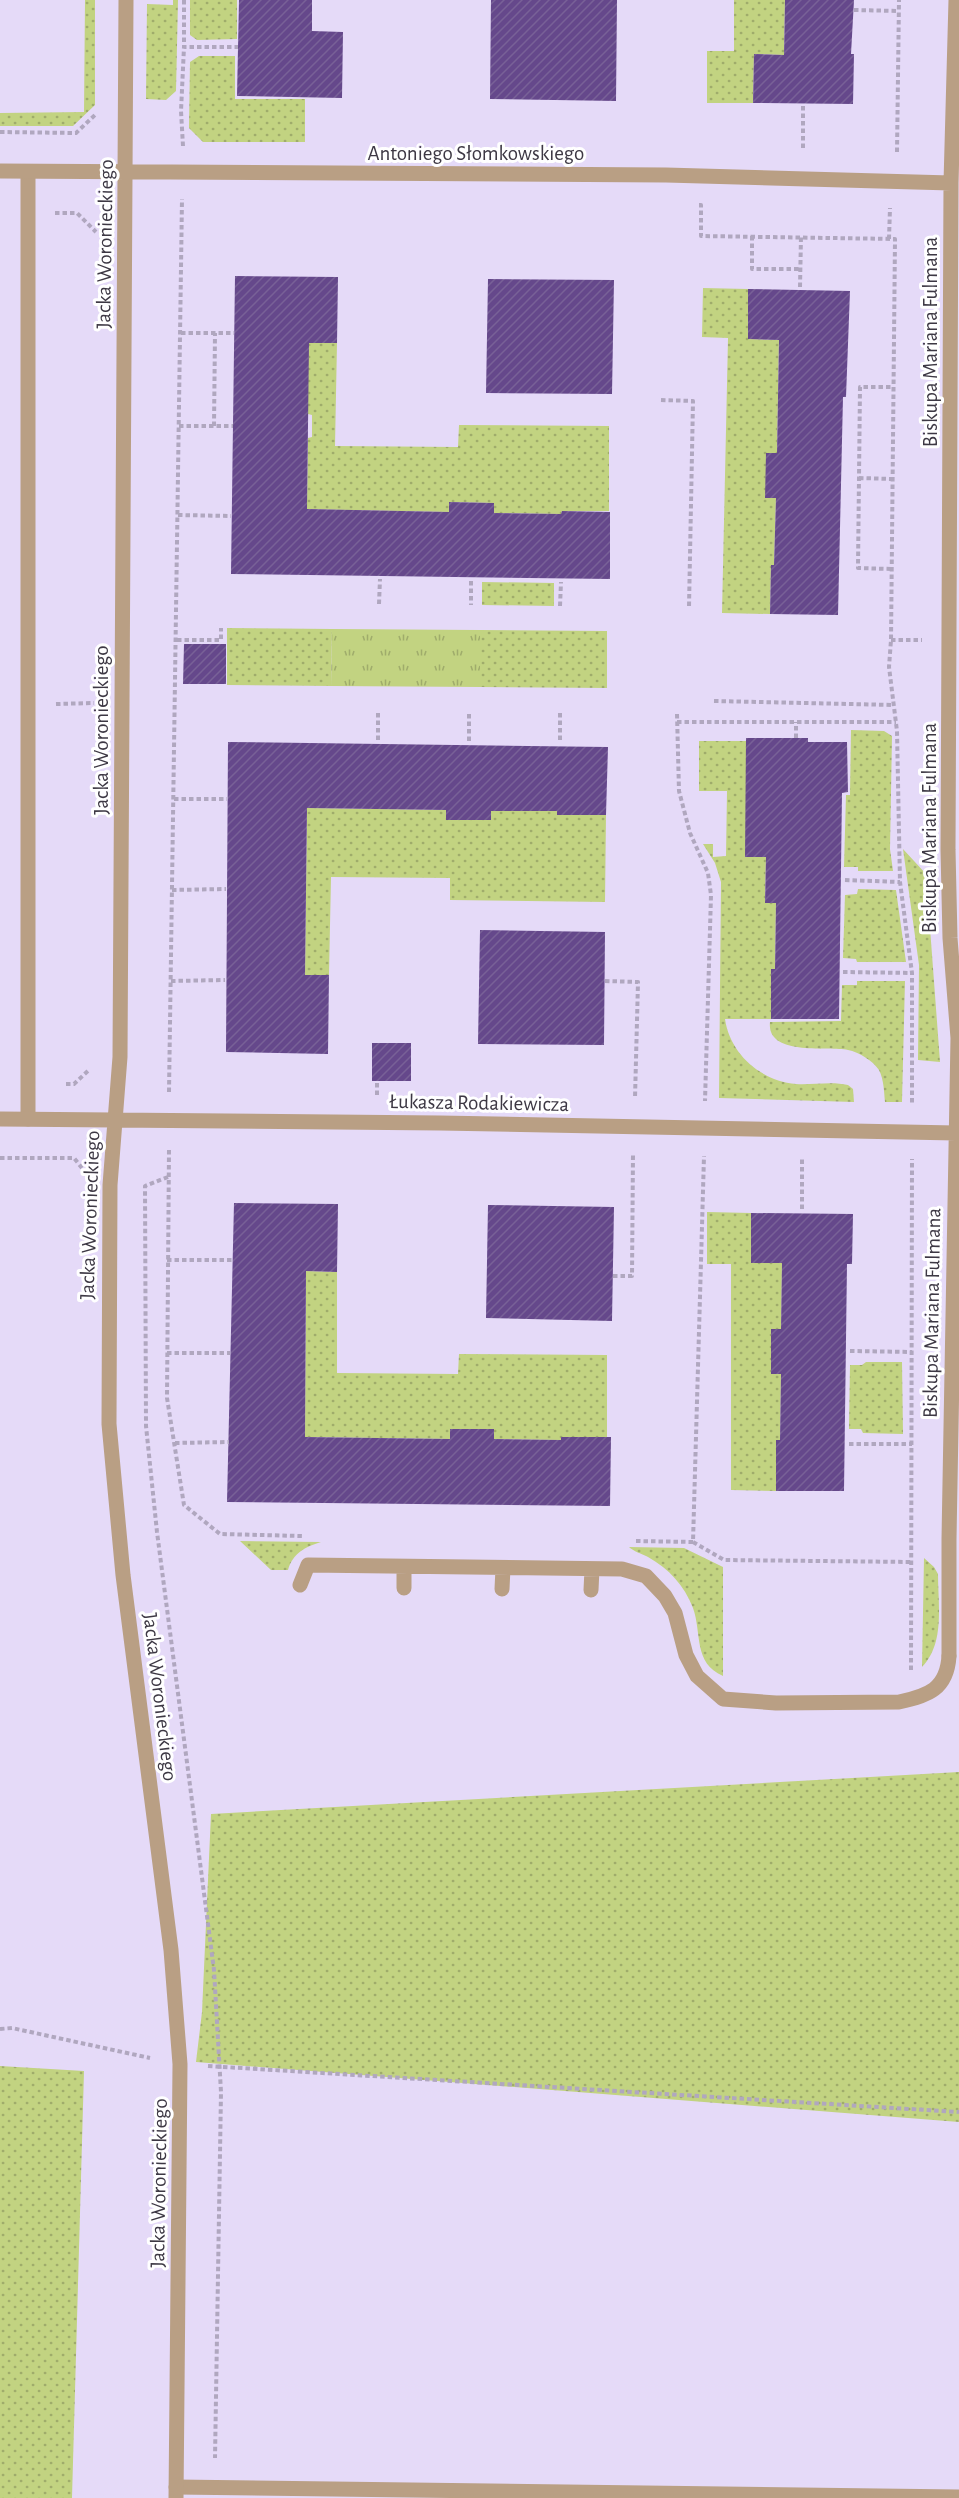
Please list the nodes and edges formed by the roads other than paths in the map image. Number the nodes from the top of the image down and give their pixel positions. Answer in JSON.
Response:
{"nodes":[{"id":1,"x":126,"y":0,"type":"edge"},
{"id":2,"x":956,"y":0,"type":"edge"},
{"id":3,"x":0,"y":171,"type":"edge"},
{"id":4,"x":127,"y":171,"type":"junction"},
{"id":5,"x":28,"y":172,"type":"junction"},
{"id":6,"x":951,"y":183,"type":"junction"},
{"id":7,"x":0,"y":1119,"type":"edge"},
{"id":8,"x":28,"y":1119,"type":"junction"},
{"id":9,"x":114,"y":1120,"type":"junction"},
{"id":10,"x":958,"y":1133,"type":"edge"},
{"id":11,"x":954,"y":1539,"type":"edge"},
{"id":12,"x":404,"y":1567,"type":"junction"},
{"id":13,"x":503,"y":1568,"type":"junction"},
{"id":14,"x":592,"y":1569,"type":"junction"},
{"id":15,"x":300,"y":1585,"type":"dead end"},
{"id":16,"x":404,"y":1588,"type":"dead end"},
{"id":17,"x":502,"y":1589,"type":"dead end"},
{"id":18,"x":591,"y":1590,"type":"dead end"},
{"id":19,"x":176,"y":2493,"type":"edge"},
{"id":20,"x":959,"y":2497,"type":"edge"}],
"edges":[{"from":1,"to":4,"type":"street","name":"Jacka Woronieckiego"},
{"from":2,"to":6,"type":"street","name":"Biskupa Mariana Fulmana"},
{"from":3,"to":5,"type":"street","name":"Antoniego Słomkowskiego"},
{"from":4,"to":5,"type":"street","name":"Antoniego Słomkowskiego"},
{"from":4,"to":6,"type":"street","name":"Antoniego Słomkowskiego"},
{"from":4,"to":9,"type":"street","name":"Jacka Woronieckiego"},
{"from":5,"to":8,"type":"street"},
{"from":6,"to":10,"type":"street","name":"Biskupa Mariana Fulmana"},
{"from":7,"to":8,"type":"street","name":"Łukasza Rodakiewicza"},
{"from":8,"to":9,"type":"street","name":"Łukasza Rodakiewicza"},
{"from":9,"to":10,"type":"street","name":"Łukasza Rodakiewicza"},
{"from":9,"to":19,"type":"street","name":"Jacka Woronieckiego"},
{"from":10,"to":11,"type":"street","name":"Biskupa Mariana Fulmana"},
{"from":11,"to":14,"type":"street","name":"Biskupa Mariana Fulmana"},
{"from":12,"to":13,"type":"street","name":"Biskupa Mariana Fulmana"},
{"from":12,"to":15,"type":"street","name":"Biskupa Mariana Fulmana"},
{"from":12,"to":16,"type":"street"},
{"from":13,"to":14,"type":"street","name":"Biskupa Mariana Fulmana"},
{"from":13,"to":17,"type":"street"},
{"from":14,"to":18,"type":"street"},
{"from":19,"to":20,"type":"street"}]}
